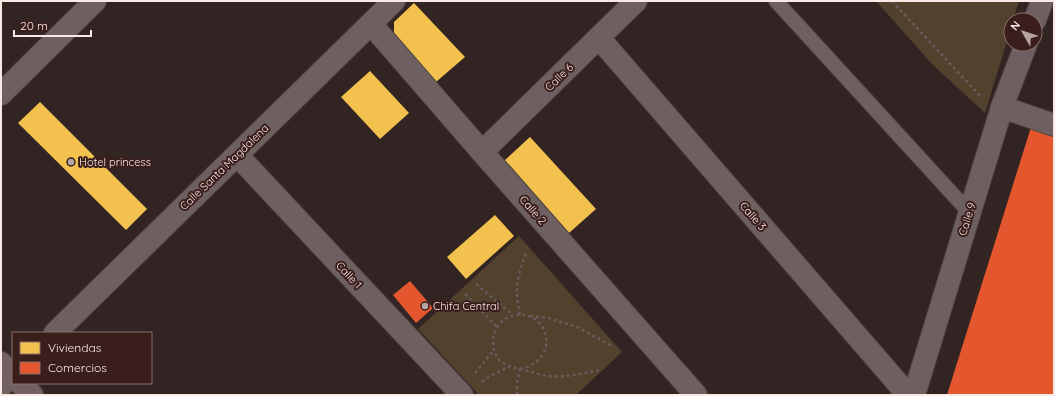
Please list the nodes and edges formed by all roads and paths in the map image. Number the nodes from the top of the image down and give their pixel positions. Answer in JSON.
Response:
{"nodes":[{"id":1,"x":95,"y":1,"type":"edge"},
{"id":2,"x":394,"y":1,"type":"edge"},
{"id":3,"x":636,"y":1,"type":"edge"},
{"id":4,"x":776,"y":1,"type":"edge"},
{"id":5,"x":892,"y":1,"type":"edge"},
{"id":6,"x":1042,"y":1,"type":"edge"},
{"id":7,"x":1038,"y":12,"type":"edge"},
{"id":8,"x":371,"y":24,"type":"junction"},
{"id":9,"x":599,"y":38,"type":"junction"},
{"id":10,"x":1023,"y":52,"type":"edge"},
{"id":11,"x":3,"y":87,"type":"edge"},
{"id":12,"x":1001,"y":112,"type":"junction"},
{"id":13,"x":1054,"y":125,"type":"edge"},
{"id":14,"x":482,"y":152,"type":"junction"},
{"id":15,"x":237,"y":155,"type":"junction"},
{"id":16,"x":969,"y":212,"type":"junction"},
{"id":17,"x":527,"y":251,"type":"dead end"},
{"id":18,"x":476,"y":284,"type":"dead end"},
{"id":19,"x":465,"y":294,"type":"dead end"},
{"id":20,"x":520,"y":315,"type":"junction"},
{"id":21,"x":514,"y":316,"type":"junction"},
{"id":22,"x":529,"y":316,"type":"junction"},
{"id":23,"x":497,"y":327,"type":"junction"},
{"id":24,"x":56,"y":332,"type":"edge"},
{"id":25,"x":612,"y":346,"type":"dead end"},
{"id":26,"x":494,"y":350,"type":"junction"},
{"id":27,"x":509,"y":367,"type":"junction"},
{"id":28,"x":520,"y":369,"type":"junction"},
{"id":29,"x":600,"y":370,"type":"dead end"},
{"id":30,"x":474,"y":375,"type":"dead end"},
{"id":31,"x":481,"y":383,"type":"dead end"},
{"id":32,"x":19,"y":384,"type":"edge"},
{"id":33,"x":32,"y":395,"type":"edge"},
{"id":34,"x":462,"y":395,"type":"edge"},
{"id":35,"x":517,"y":395,"type":"edge"},
{"id":36,"x":696,"y":395,"type":"edge"},
{"id":37,"x":908,"y":395,"type":"edge"},
{"id":38,"x":914,"y":395,"type":"edge"}],
"edges":[{"from":1,"to":11,"type":"street"},
{"from":2,"to":8,"type":"street","name":"Calle Santa Magdalena"},
{"from":3,"to":9,"type":"street","name":"Calle 6"},
{"from":4,"to":16,"type":"lane"},
{"from":5,"to":12,"type":"path"},
{"from":6,"to":7,"type":"street"},
{"from":8,"to":14,"type":"street","name":"Calle 2"},
{"from":8,"to":15,"type":"street","name":"Calle Santa Magdalena"},
{"from":9,"to":14,"type":"street","name":"Calle 6"},
{"from":9,"to":37,"type":"street","name":"Calle 3"},
{"from":10,"to":12,"type":"street","name":"Calle 9"},
{"from":12,"to":13,"type":"street"},
{"from":12,"to":16,"type":"street","name":"Calle 9"},
{"from":14,"to":36,"type":"street","name":"Calle 2"},
{"from":15,"to":24,"type":"street","name":"Calle Santa Magdalena"},
{"from":15,"to":34,"type":"street","name":"Calle 1"},
{"from":16,"to":38,"type":"street","name":"Calle 9"},
{"from":17,"to":20,"type":"path"},
{"from":18,"to":21,"type":"path"},
{"from":19,"to":23,"type":"path"},
{"from":20,"to":21,"type":"path"},
{"from":20,"to":22,"type":"path"},
{"from":21,"to":23,"type":"path"},
{"from":22,"to":25,"type":"path"},
{"from":22,"to":28,"type":"path"},
{"from":23,"to":26,"type":"path"},
{"from":26,"to":27,"type":"path"},
{"from":26,"to":30,"type":"path"},
{"from":27,"to":28,"type":"path"},
{"from":27,"to":31,"type":"path"},
{"from":28,"to":29,"type":"path"},
{"from":28,"to":35,"type":"path"},
{"from":32,"to":33,"type":"street"}]}
